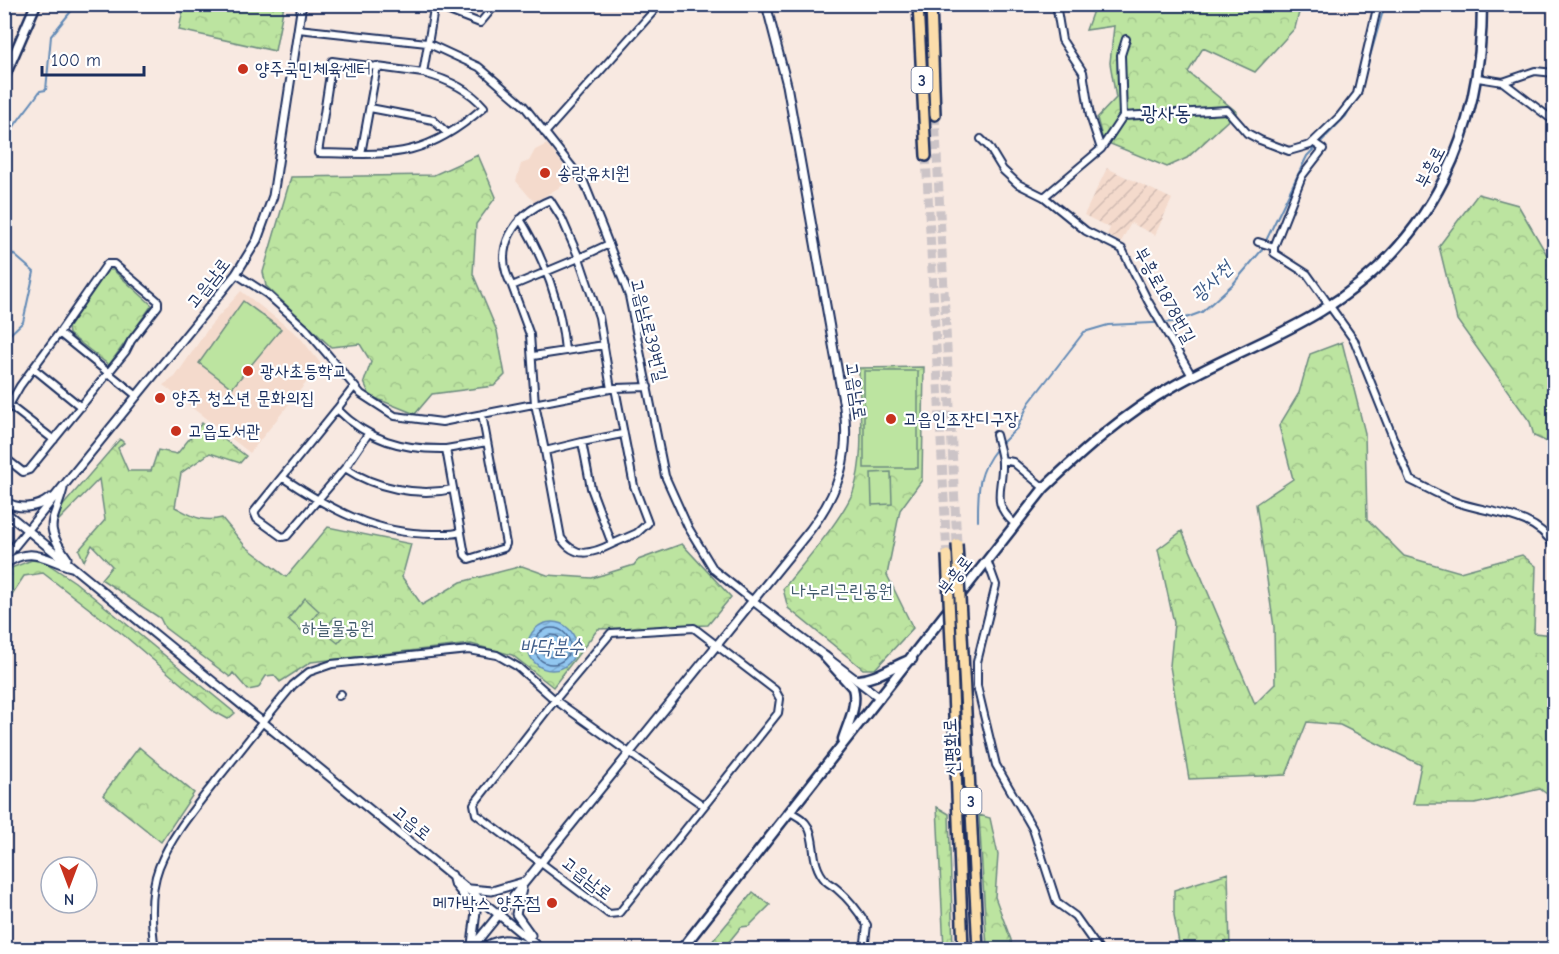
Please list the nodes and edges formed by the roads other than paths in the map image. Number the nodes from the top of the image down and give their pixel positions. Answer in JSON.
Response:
{"nodes":[{"id":1,"x":36,"y":4,"type":"edge"},
{"id":2,"x":302,"y":4,"type":"edge"},
{"id":3,"x":413,"y":4,"type":"edge"},
{"id":4,"x":496,"y":4,"type":"edge"},
{"id":5,"x":660,"y":4,"type":"edge"},
{"id":6,"x":766,"y":4,"type":"edge"},
{"id":7,"x":918,"y":4,"type":"edge"},
{"id":8,"x":931,"y":4,"type":"edge"},
{"id":9,"x":1056,"y":4,"type":"edge"},
{"id":10,"x":1378,"y":4,"type":"edge"},
{"id":11,"x":1482,"y":4,"type":"edge"},
{"id":12,"x":436,"y":7,"type":"edge"},
{"id":13,"x":298,"y":29,"type":"junction"},
{"id":14,"x":1126,"y":39,"type":"dead end"},
{"id":15,"x":427,"y":43,"type":"junction"},
{"id":16,"x":377,"y":66,"type":"junction"},
{"id":17,"x":423,"y":73,"type":"junction"},
{"id":18,"x":1554,"y":73,"type":"edge"},
{"id":19,"x":4,"y":78,"type":"edge"},
{"id":20,"x":1478,"y":78,"type":"junction"},
{"id":21,"x":1507,"y":81,"type":"junction"},
{"id":22,"x":370,"y":108,"type":"junction"},
{"id":23,"x":935,"y":116,"type":"tunnel mouth"},
{"id":24,"x":1123,"y":116,"type":"junction"},
{"id":25,"x":1554,"y":122,"type":"edge"},
{"id":26,"x":447,"y":133,"type":"junction"},
{"id":27,"x":545,"y":133,"type":"junction"},
{"id":28,"x":981,"y":139,"type":"dead end"},
{"id":29,"x":1314,"y":142,"type":"junction"},
{"id":30,"x":1101,"y":149,"type":"junction"},
{"id":31,"x":361,"y":154,"type":"junction"},
{"id":32,"x":926,"y":156,"type":"tunnel mouth"},
{"id":33,"x":1044,"y":197,"type":"junction"},
{"id":34,"x":520,"y":219,"type":"junction"},
{"id":35,"x":1259,"y":242,"type":"dead end"},
{"id":36,"x":609,"y":244,"type":"junction"},
{"id":37,"x":1274,"y":247,"type":"junction"},
{"id":38,"x":579,"y":258,"type":"junction"},
{"id":39,"x":545,"y":272,"type":"junction"},
{"id":40,"x":236,"y":274,"type":"junction"},
{"id":41,"x":512,"y":286,"type":"junction"},
{"id":42,"x":1330,"y":306,"type":"junction"},
{"id":43,"x":59,"y":333,"type":"junction"},
{"id":44,"x":604,"y":345,"type":"junction"},
{"id":45,"x":566,"y":350,"type":"junction"},
{"id":46,"x":532,"y":356,"type":"junction"},
{"id":47,"x":33,"y":368,"type":"junction"},
{"id":48,"x":108,"y":374,"type":"junction"},
{"id":49,"x":1192,"y":376,"type":"junction"},
{"id":50,"x":354,"y":387,"type":"junction"},
{"id":51,"x":648,"y":387,"type":"junction"},
{"id":52,"x":613,"y":388,"type":"junction"},
{"id":53,"x":137,"y":396,"type":"junction"},
{"id":54,"x":535,"y":404,"type":"junction"},
{"id":55,"x":9,"y":405,"type":"junction"},
{"id":56,"x":81,"y":407,"type":"junction"},
{"id":57,"x":337,"y":409,"type":"junction"},
{"id":58,"x":4,"y":414,"type":"edge"},
{"id":59,"x":482,"y":414,"type":"junction"},
{"id":60,"x":368,"y":434,"type":"junction"},
{"id":61,"x":622,"y":434,"type":"junction"},
{"id":62,"x":996,"y":435,"type":"dead end"},
{"id":63,"x":54,"y":440,"type":"junction"},
{"id":64,"x":487,"y":442,"type":"junction"},
{"id":65,"x":582,"y":442,"type":"junction"},
{"id":66,"x":446,"y":449,"type":"junction"},
{"id":67,"x":545,"y":451,"type":"junction"},
{"id":68,"x":4,"y":457,"type":"edge"},
{"id":69,"x":1002,"y":460,"type":"junction"},
{"id":70,"x":345,"y":468,"type":"junction"},
{"id":71,"x":282,"y":477,"type":"junction"},
{"id":72,"x":64,"y":486,"type":"junction"},
{"id":73,"x":1044,"y":488,"type":"junction"},
{"id":74,"x":453,"y":489,"type":"junction"},
{"id":75,"x":4,"y":501,"type":"edge"},
{"id":76,"x":317,"y":501,"type":"junction"},
{"id":77,"x":4,"y":511,"type":"edge"},
{"id":78,"x":1015,"y":524,"type":"junction"},
{"id":79,"x":28,"y":530,"type":"junction"},
{"id":80,"x":461,"y":532,"type":"junction"},
{"id":81,"x":612,"y":544,"type":"junction"},
{"id":82,"x":957,"y":544,"type":"tunnel mouth"},
{"id":83,"x":1554,"y":546,"type":"edge"},
{"id":84,"x":947,"y":555,"type":"tunnel mouth"},
{"id":85,"x":4,"y":559,"type":"edge"},
{"id":86,"x":987,"y":560,"type":"junction"},
{"id":87,"x":4,"y":565,"type":"edge"},
{"id":88,"x":74,"y":567,"type":"junction"},
{"id":89,"x":753,"y":601,"type":"junction"},
{"id":90,"x":717,"y":644,"type":"junction"},
{"id":91,"x":825,"y":657,"type":"junction"},
{"id":92,"x":912,"y":659,"type":"junction"},
{"id":93,"x":858,"y":680,"type":"junction"},
{"id":94,"x":880,"y":698,"type":"junction"},
{"id":95,"x":555,"y":699,"type":"junction"},
{"id":96,"x":263,"y":721,"type":"junction"},
{"id":97,"x":842,"y":744,"type":"junction"},
{"id":98,"x":628,"y":754,"type":"junction"},
{"id":99,"x":704,"y":806,"type":"junction"},
{"id":100,"x":789,"y":812,"type":"junction"},
{"id":101,"x":541,"y":862,"type":"junction"},
{"id":102,"x":452,"y":875,"type":"junction"},
{"id":103,"x":525,"y":881,"type":"junction"},
{"id":104,"x":469,"y":889,"type":"junction"},
{"id":105,"x":499,"y":914,"type":"junction"},
{"id":106,"x":474,"y":949,"type":"edge"},
{"id":107,"x":155,"y":950,"type":"edge"},
{"id":108,"x":543,"y":950,"type":"edge"},
{"id":109,"x":681,"y":950,"type":"edge"},
{"id":110,"x":864,"y":950,"type":"edge"},
{"id":111,"x":963,"y":950,"type":"edge"},
{"id":112,"x":978,"y":950,"type":"edge"},
{"id":113,"x":1099,"y":950,"type":"edge"}],
"edges":[{"from":1,"to":19,"type":"main road"},
{"from":2,"to":13,"type":"street","name":"고읍남로"},
{"from":3,"to":12,"type":"street"},
{"from":4,"to":12,"type":"street"},
{"from":5,"to":27,"type":"street"},
{"from":6,"to":89,"type":"street","name":"고읍남로"},
{"from":7,"to":32,"type":"highway","number":"3"},
{"from":8,"to":23,"type":"highway","number":"3"},
{"from":9,"to":30,"type":"street"},
{"from":10,"to":29,"type":"street"},
{"from":11,"to":20,"type":"main road","name":"부흥로"},
{"from":12,"to":15,"type":"street"},
{"from":13,"to":15,"type":"street","name":"고읍남로39번길"},
{"from":13,"to":40,"type":"street","name":"고읍남로"},
{"from":14,"to":24,"type":"street"},
{"from":15,"to":17,"type":"street"},
{"from":15,"to":27,"type":"street","name":"고읍남로39번길"},
{"from":16,"to":17,"type":"street"},
{"from":16,"to":22,"type":"street"},
{"from":16,"to":31,"type":"street"},
{"from":17,"to":26,"type":"street"},
{"from":18,"to":21,"type":"street"},
{"from":20,"to":21,"type":"street"},
{"from":20,"to":42,"type":"main road","name":"부흥로"},
{"from":21,"to":25,"type":"street"},
{"from":22,"to":26,"type":"street"},
{"from":22,"to":31,"type":"street"},
{"from":24,"to":29,"type":"street"},
{"from":24,"to":30,"type":"street"},
{"from":26,"to":31,"type":"street"},
{"from":27,"to":36,"type":"street","name":"고읍남로39번길"},
{"from":28,"to":33,"type":"street","name":"부흥로1878번길"},
{"from":29,"to":37,"type":"street"},
{"from":30,"to":33,"type":"street"},
{"from":33,"to":49,"type":"street","name":"부흥로1878번길"},
{"from":34,"to":38,"type":"street"},
{"from":34,"to":39,"type":"street"},
{"from":34,"to":41,"type":"street"},
{"from":35,"to":37,"type":"street"},
{"from":36,"to":38,"type":"street"},
{"from":36,"to":51,"type":"street","name":"고읍남로39번길"},
{"from":37,"to":42,"type":"street"},
{"from":38,"to":39,"type":"street"},
{"from":38,"to":44,"type":"street"},
{"from":39,"to":41,"type":"street"},
{"from":39,"to":45,"type":"street"},
{"from":40,"to":50,"type":"street"},
{"from":40,"to":53,"type":"street","name":"고읍남로"},
{"from":41,"to":46,"type":"street"},
{"from":42,"to":49,"type":"main road","name":"부흥로"},
{"from":42,"to":83,"type":"street"},
{"from":43,"to":47,"type":"street"},
{"from":43,"to":48,"type":"street"},
{"from":43,"to":48,"type":"street"},
{"from":44,"to":45,"type":"street"},
{"from":44,"to":52,"type":"street"},
{"from":45,"to":46,"type":"street"},
{"from":46,"to":54,"type":"street"},
{"from":47,"to":55,"type":"street"},
{"from":47,"to":56,"type":"street"},
{"from":48,"to":53,"type":"street"},
{"from":48,"to":56,"type":"street"},
{"from":49,"to":73,"type":"main road","name":"부흥로"},
{"from":50,"to":57,"type":"street"},
{"from":50,"to":59,"type":"street"},
{"from":51,"to":52,"type":"street"},
{"from":51,"to":89,"type":"street","name":"고읍남로39번길"},
{"from":52,"to":54,"type":"street"},
{"from":52,"to":61,"type":"street"},
{"from":53,"to":72,"type":"street","name":"고읍남로"},
{"from":54,"to":59,"type":"street"},
{"from":54,"to":67,"type":"street"},
{"from":55,"to":58,"type":"street"},
{"from":55,"to":63,"type":"street"},
{"from":56,"to":63,"type":"street"},
{"from":57,"to":60,"type":"street"},
{"from":57,"to":71,"type":"street"},
{"from":59,"to":64,"type":"street"},
{"from":60,"to":66,"type":"street"},
{"from":60,"to":70,"type":"street"},
{"from":61,"to":65,"type":"street"},
{"from":61,"to":81,"type":"street"},
{"from":62,"to":69,"type":"street"},
{"from":63,"to":68,"type":"street"},
{"from":64,"to":66,"type":"street"},
{"from":64,"to":80,"type":"street"},
{"from":65,"to":67,"type":"street"},
{"from":65,"to":81,"type":"street"},
{"from":66,"to":74,"type":"street"},
{"from":67,"to":81,"type":"street"},
{"from":69,"to":73,"type":"street"},
{"from":69,"to":78,"type":"street"},
{"from":70,"to":74,"type":"street"},
{"from":70,"to":76,"type":"street"},
{"from":71,"to":76,"type":"street"},
{"from":71,"to":76,"type":"street"},
{"from":72,"to":75,"type":"street"},
{"from":72,"to":79,"type":"street","name":"고읍남로"},
{"from":72,"to":88,"type":"street"},
{"from":73,"to":78,"type":"main road","name":"부흥로"},
{"from":74,"to":80,"type":"street"},
{"from":76,"to":80,"type":"street"},
{"from":77,"to":79,"type":"street","name":"고읍로"},
{"from":78,"to":86,"type":"main road","name":"부흥로"},
{"from":79,"to":85,"type":"street","name":"고읍남로"},
{"from":79,"to":88,"type":"street","name":"고읍로"},
{"from":82,"to":112,"type":"highway","name":"신평화로","number":"3","bridge":true},
{"from":84,"to":111,"type":"highway","name":"신평화로","number":"3","bridge":true},
{"from":86,"to":92,"type":"main road","name":"부흥로"},
{"from":86,"to":113,"type":"street"},
{"from":87,"to":88,"type":"street"},
{"from":88,"to":96,"type":"street","name":"고읍로"},
{"from":89,"to":90,"type":"street","name":"고읍남로"},
{"from":89,"to":91,"type":"street"},
{"from":90,"to":95,"type":"street","name":"고읍남로"},
{"from":90,"to":98,"type":"street","name":"고읍남로"},
{"from":90,"to":99,"type":"street","name":"고읍남로"},
{"from":91,"to":93,"type":"street"},
{"from":91,"to":97,"type":"main road"},
{"from":92,"to":93,"type":"main road"},
{"from":92,"to":94,"type":"main road","name":"부흥로"},
{"from":93,"to":94,"type":"street"},
{"from":94,"to":97,"type":"main road","name":"부흥로"},
{"from":95,"to":96,"type":"street"},
{"from":95,"to":98,"type":"street"},
{"from":95,"to":101,"type":"street","name":"고읍남로"},
{"from":96,"to":102,"type":"street","name":"고읍로"},
{"from":96,"to":107,"type":"street"},
{"from":97,"to":100,"type":"main road","name":"부흥로"},
{"from":98,"to":99,"type":"street"},
{"from":98,"to":101,"type":"street","name":"고읍남로"},
{"from":99,"to":101,"type":"street","name":"고읍남로"},
{"from":100,"to":109,"type":"main road","name":"부흥로"},
{"from":100,"to":110,"type":"street"},
{"from":101,"to":103,"type":"street","name":"고읍남로"},
{"from":102,"to":104,"type":"street","name":"고읍로"},
{"from":102,"to":106,"type":"street"},
{"from":103,"to":104,"type":"street"},
{"from":103,"to":105,"type":"street","name":"고읍남로"},
{"from":103,"to":108,"type":"street"},
{"from":104,"to":105,"type":"street","name":"고읍로"},
{"from":105,"to":106,"type":"street","name":"고읍남로"},
{"from":105,"to":108,"type":"street","name":"고읍로"},
{"from":106,"to":108,"type":"street"}]}
